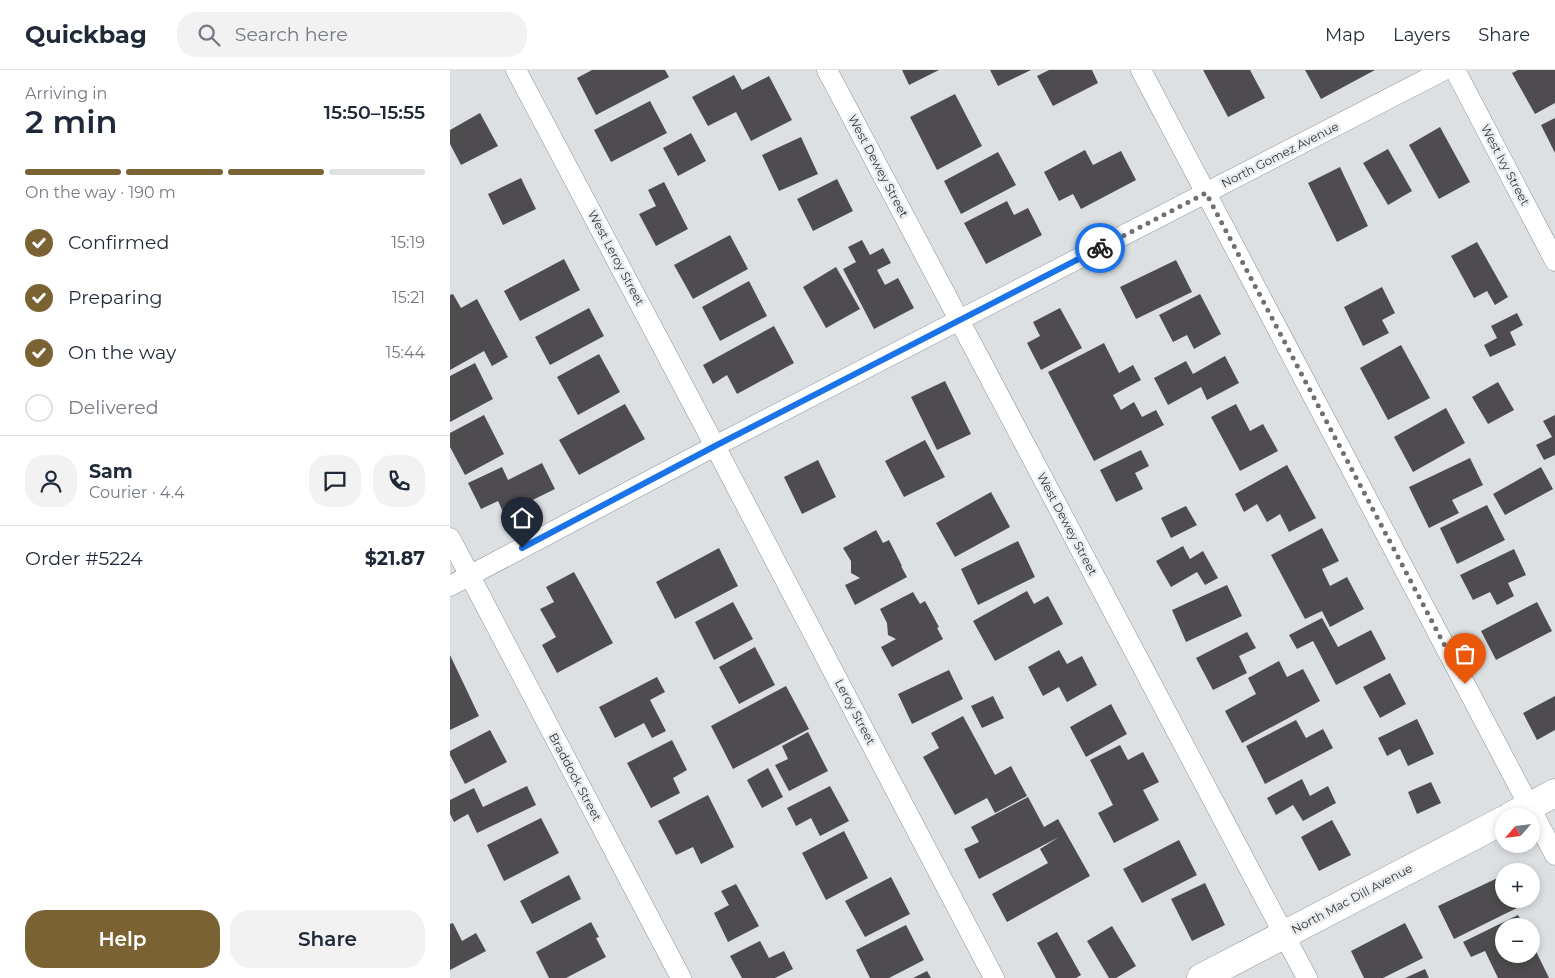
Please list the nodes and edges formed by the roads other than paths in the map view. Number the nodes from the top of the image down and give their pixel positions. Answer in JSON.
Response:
{"nodes":[{"id":1,"x":516,"y":70,"type":"edge"},
{"id":2,"x":826,"y":70,"type":"edge"},
{"id":3,"x":1141,"y":70,"type":"edge"},
{"id":4,"x":1444,"y":70,"type":"edge"},
{"id":5,"x":1455,"y":70,"type":"edge"},
{"id":6,"x":1206,"y":193,"type":"junction"},
{"id":7,"x":1555,"y":261,"type":"edge"},
{"id":8,"x":960,"y":320,"type":"junction"},
{"id":9,"x":715,"y":446,"type":"junction"},
{"id":10,"x":450,"y":538,"type":"edge"},
{"id":11,"x":470,"y":576,"type":"junction"},
{"id":12,"x":450,"y":586,"type":"edge"},
{"id":13,"x":1555,"y":793,"type":"edge"},
{"id":14,"x":1518,"y":808,"type":"edge"},
{"id":15,"x":1526,"y":808,"type":"edge"},
{"id":16,"x":1495,"y":825,"type":"edge"},
{"id":17,"x":1540,"y":836,"type":"edge"},
{"id":18,"x":1555,"y":855,"type":"edge"},
{"id":19,"x":1285,"y":935,"type":"junction"},
{"id":20,"x":681,"y":978,"type":"edge"},
{"id":21,"x":994,"y":978,"type":"edge"},
{"id":22,"x":1201,"y":978,"type":"edge"},
{"id":23,"x":1307,"y":978,"type":"edge"}],
"edges":[{"from":1,"to":9,"type":"street","name":"West Leroy Street"},
{"from":2,"to":8,"type":"street","name":"West Dewey Street"},
{"from":3,"to":6,"type":"street"},
{"from":4,"to":6,"type":"street","name":"North Gomez Avenue"},
{"from":5,"to":7,"type":"street","name":"West Ivy Street"},
{"from":6,"to":8,"type":"street","name":"North Gomez Avenue"},
{"from":6,"to":14,"type":"street"},
{"from":8,"to":9,"type":"street","name":"North Gomez Avenue"},
{"from":8,"to":19,"type":"street","name":"West Dewey Street"},
{"from":9,"to":11,"type":"street","name":"North Gomez Avenue"},
{"from":9,"to":21,"type":"street","name":"Leroy Street"},
{"from":10,"to":11,"type":"street","name":"Braddock Street"},
{"from":11,"to":12,"type":"street","name":"North Gomez Avenue"},
{"from":11,"to":20,"type":"street","name":"Braddock Street"},
{"from":13,"to":15,"type":"street"},
{"from":16,"to":19,"type":"street","name":"North Mac Dill Avenue"},
{"from":17,"to":18,"type":"street"},
{"from":19,"to":22,"type":"street","name":"North Mac Dill Avenue"},
{"from":19,"to":23,"type":"street","name":"West Dewey Street"}]}
